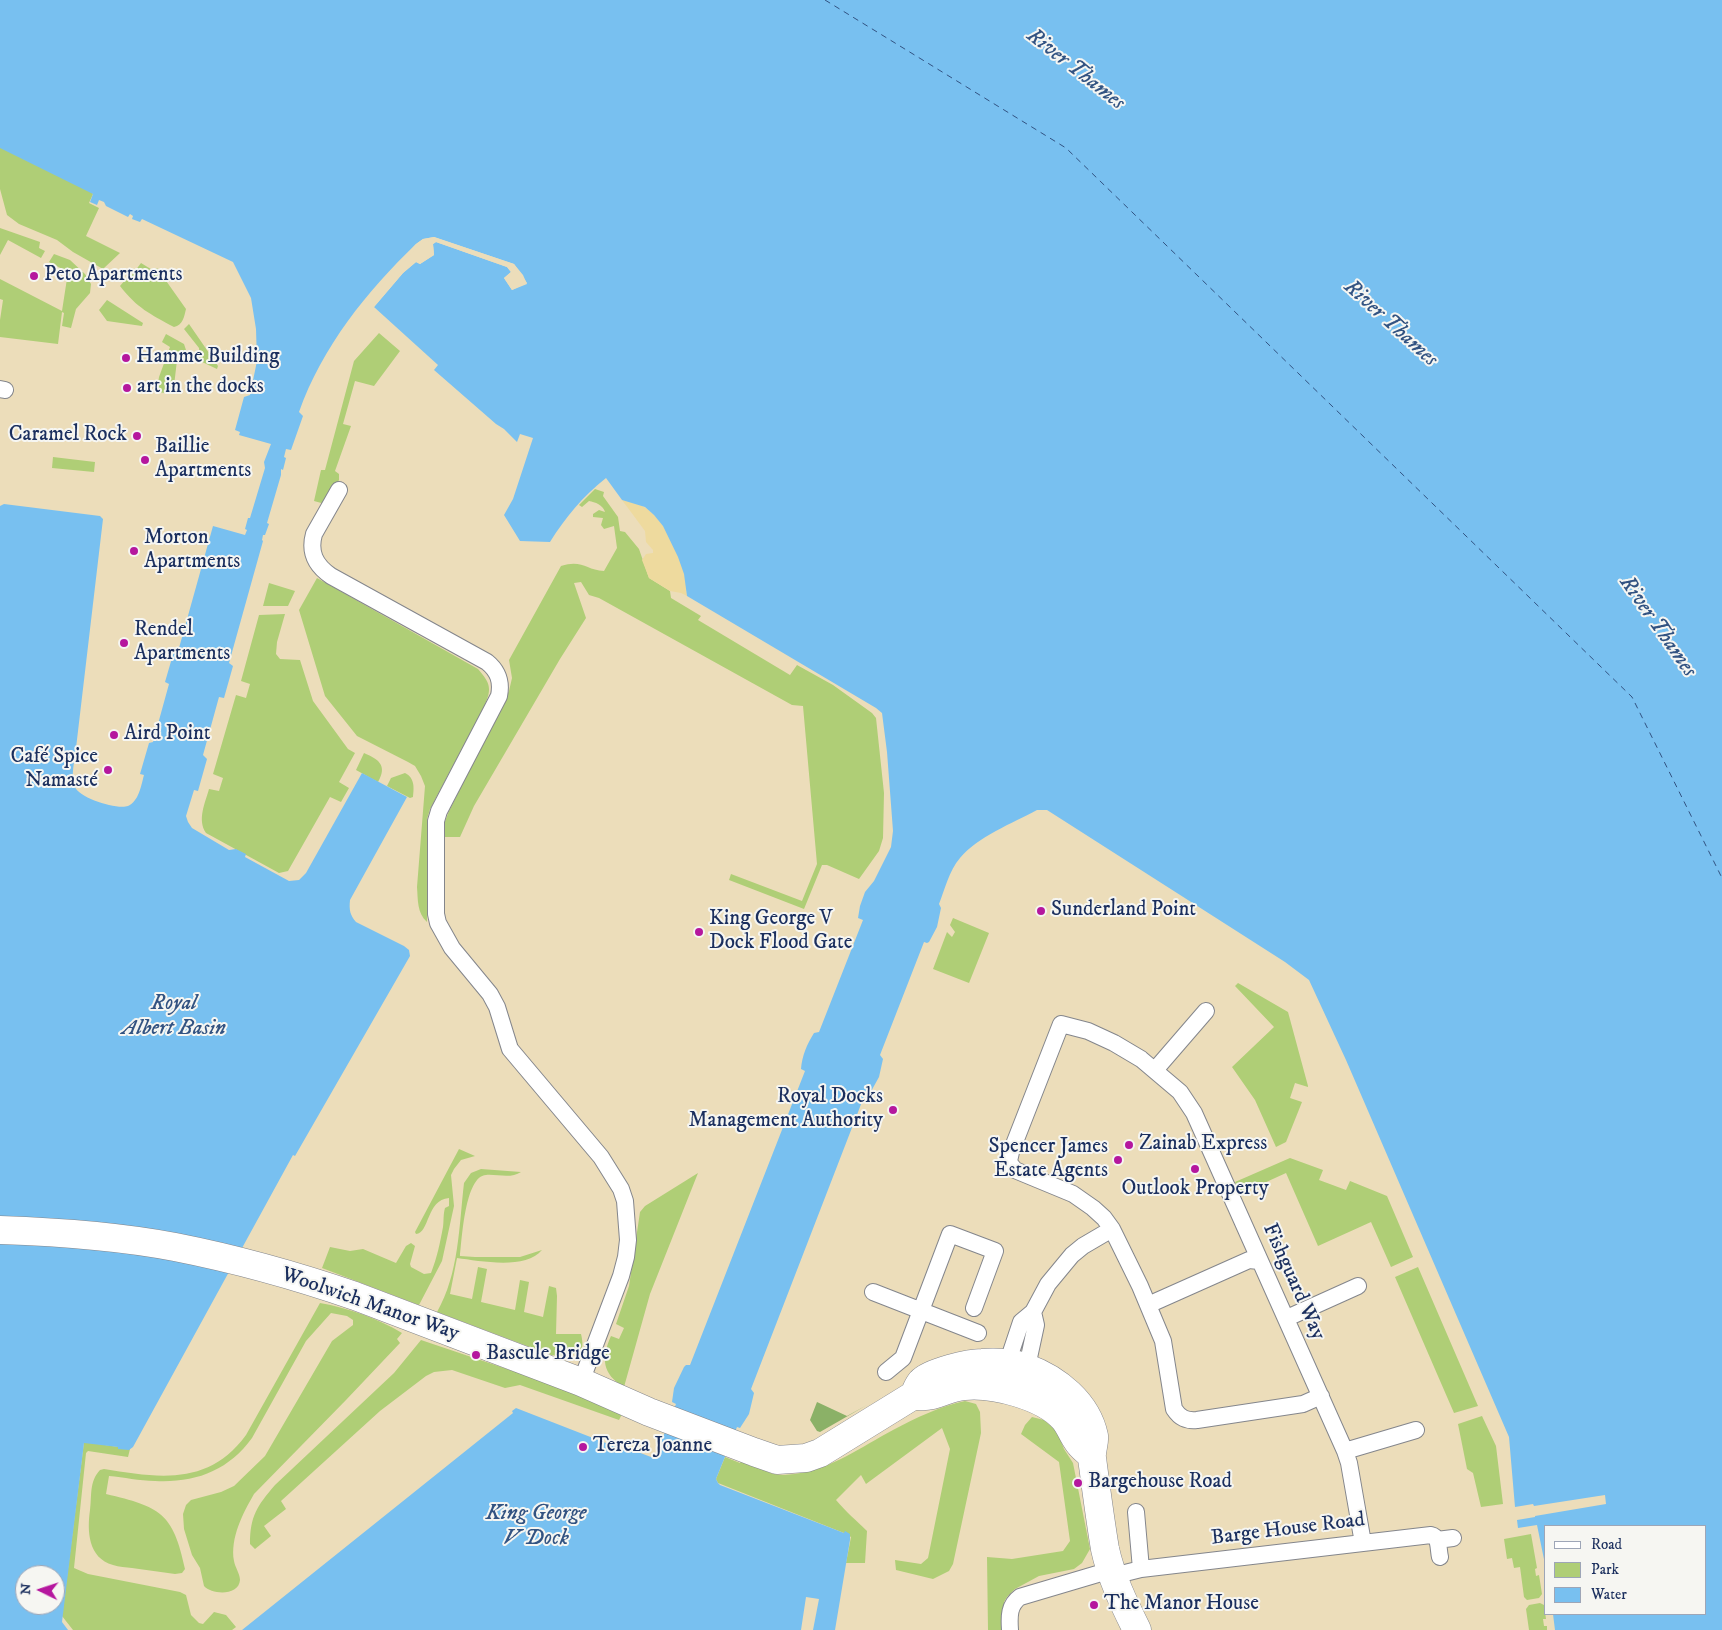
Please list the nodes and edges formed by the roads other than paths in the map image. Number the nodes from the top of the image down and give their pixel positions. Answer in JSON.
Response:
{"nodes":[{"id":1,"x":339,"y":490,"type":"dead end"},
{"id":2,"x":1206,"y":1011,"type":"dead end"},
{"id":3,"x":1155,"y":1070,"type":"junction"},
{"id":4,"x":0,"y":1230,"type":"edge"},
{"id":5,"x":1112,"y":1230,"type":"junction"},
{"id":6,"x":1260,"y":1261,"type":"junction"},
{"id":7,"x":1358,"y":1286,"type":"dead end"},
{"id":8,"x":873,"y":1292,"type":"dead end"},
{"id":9,"x":1148,"y":1306,"type":"junction"},
{"id":10,"x":974,"y":1308,"type":"dead end"},
{"id":11,"x":922,"y":1311,"type":"junction"},
{"id":12,"x":1287,"y":1318,"type":"junction"},
{"id":13,"x":978,"y":1333,"type":"dead end"},
{"id":14,"x":886,"y":1372,"type":"dead end"},
{"id":15,"x":1014,"y":1378,"type":"junction"},
{"id":16,"x":581,"y":1382,"type":"junction"},
{"id":17,"x":1321,"y":1396,"type":"junction"},
{"id":18,"x":1416,"y":1430,"type":"dead end"},
{"id":19,"x":1345,"y":1451,"type":"junction"},
{"id":20,"x":1136,"y":1512,"type":"dead end"},
{"id":21,"x":1363,"y":1543,"type":"junction"},
{"id":22,"x":1440,"y":1557,"type":"dead end"},
{"id":23,"x":1141,"y":1569,"type":"junction"},
{"id":24,"x":1112,"y":1573,"type":"junction"},
{"id":25,"x":1010,"y":1630,"type":"edge"},
{"id":26,"x":1137,"y":1630,"type":"edge"}],
"edges":[{"from":1,"to":16,"type":"street"},
{"from":2,"to":3,"type":"street"},
{"from":3,"to":5,"type":"street","name":"Fishguard Way"},
{"from":3,"to":6,"type":"street","name":"Fishguard Way"},
{"from":4,"to":16,"type":"highway","name":"Woolwich Manor Way"},
{"from":5,"to":9,"type":"street","name":"Fishguard Way"},
{"from":5,"to":15,"type":"street"},
{"from":6,"to":9,"type":"street"},
{"from":6,"to":12,"type":"street","name":"Fishguard Way"},
{"from":7,"to":12,"type":"street"},
{"from":8,"to":11,"type":"street"},
{"from":9,"to":17,"type":"street","name":"Fishguard Way"},
{"from":10,"to":11,"type":"street"},
{"from":11,"to":13,"type":"street"},
{"from":11,"to":14,"type":"street"},
{"from":12,"to":17,"type":"street","name":"Fishguard Way"},
{"from":15,"to":16,"type":"highway","name":"Woolwich Manor Way"},
{"from":15,"to":24,"type":"highway","name":"Woolwich Manor Way"},
{"from":17,"to":19,"type":"street","name":"Fishguard Way"},
{"from":18,"to":19,"type":"street"},
{"from":19,"to":21,"type":"street","name":"Fishguard Way"},
{"from":20,"to":23,"type":"street"},
{"from":21,"to":22,"type":"street","name":"Barge House Road"},
{"from":21,"to":23,"type":"street","name":"Barge House Road"},
{"from":23,"to":24,"type":"street","name":"Barge House Road"},
{"from":24,"to":25,"type":"street","name":"Barge House Road"},
{"from":24,"to":26,"type":"highway","name":"Woolwich Manor Way"}]}
